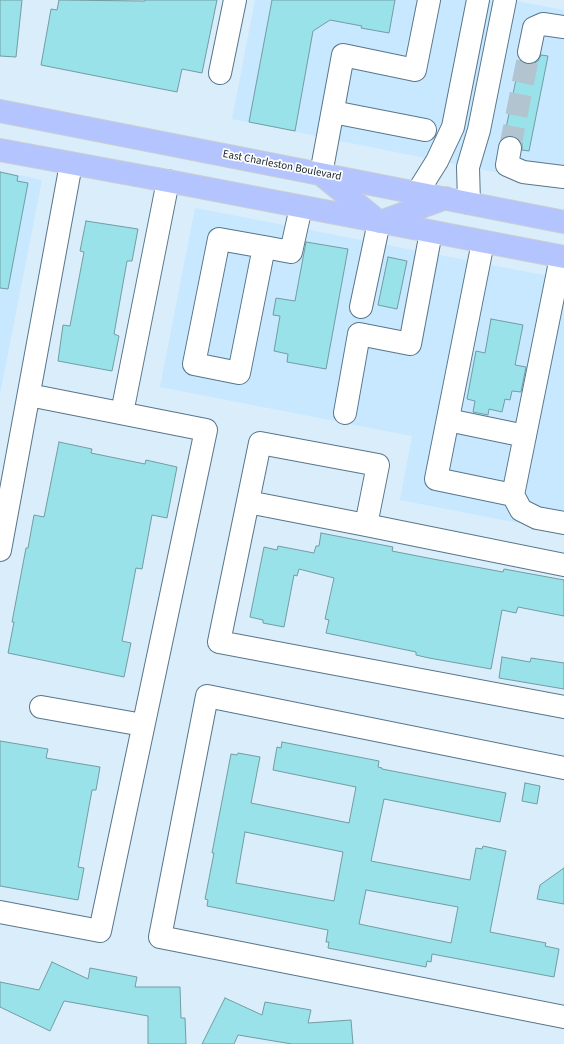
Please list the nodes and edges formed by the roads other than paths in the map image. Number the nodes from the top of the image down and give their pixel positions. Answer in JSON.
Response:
{"nodes":[{"id":1,"x":235,"y":0,"type":"edge"},
{"id":2,"x":429,"y":0,"type":"edge"},
{"id":3,"x":478,"y":0,"type":"edge"},
{"id":4,"x":505,"y":0,"type":"edge"},
{"id":5,"x":564,"y":27,"type":"edge"},
{"id":6,"x":468,"y":51,"type":"junction"},
{"id":7,"x":528,"y":52,"type":"tunnel mouth"},
{"id":8,"x":494,"y":55,"type":"junction"},
{"id":9,"x":220,"y":73,"type":"dead end"},
{"id":10,"x":0,"y":111,"type":"edge"},
{"id":11,"x":333,"y":112,"type":"junction"},
{"id":12,"x":425,"y":130,"type":"dead end"},
{"id":13,"x":510,"y":148,"type":"tunnel mouth"},
{"id":14,"x":0,"y":150,"type":"edge"},
{"id":15,"x":71,"y":164,"type":"junction"},
{"id":16,"x":321,"y":174,"type":"junction"},
{"id":17,"x":564,"y":177,"type":"edge"},
{"id":18,"x":168,"y":180,"type":"junction"},
{"id":19,"x":417,"y":193,"type":"junction"},
{"id":20,"x":446,"y":198,"type":"junction"},
{"id":21,"x":469,"y":203,"type":"junction"},
{"id":22,"x":301,"y":207,"type":"junction"},
{"id":23,"x":379,"y":222,"type":"junction"},
{"id":24,"x":564,"y":222,"type":"edge"},
{"id":25,"x":431,"y":232,"type":"junction"},
{"id":26,"x":484,"y":242,"type":"junction"},
{"id":27,"x":264,"y":247,"type":"junction"},
{"id":28,"x":562,"y":257,"type":"edge"},
{"id":29,"x":361,"y":307,"type":"dead end"},
{"id":30,"x":29,"y":395,"type":"junction"},
{"id":31,"x":122,"y":413,"type":"junction"},
{"id":32,"x":345,"y":413,"type":"dead end"},
{"id":33,"x":448,"y":420,"type":"junction"},
{"id":34,"x":525,"y":436,"type":"junction"},
{"id":35,"x":513,"y":495,"type":"junction"},
{"id":36,"x":248,"y":502,"type":"junction"},
{"id":37,"x":564,"y":523,"type":"edge"},
{"id":38,"x":366,"y":525,"type":"junction"},
{"id":39,"x":0,"y":550,"type":"edge"},
{"id":40,"x":564,"y":564,"type":"edge"},
{"id":41,"x":41,"y":707,"type":"dead end"},
{"id":42,"x":564,"y":707,"type":"edge"},
{"id":43,"x":144,"y":725,"type":"junction"},
{"id":44,"x":564,"y":768,"type":"edge"},
{"id":45,"x":0,"y":912,"type":"edge"},
{"id":46,"x":564,"y":1017,"type":"edge"}],
"edges":[{"from":1,"to":9,"type":"lane"},
{"from":2,"to":11,"type":"lane"},
{"from":3,"to":6,"type":"lane"},
{"from":4,"to":8,"type":"lane"},
{"from":5,"to":7,"type":"lane"},
{"from":6,"to":8,"type":"lane"},
{"from":6,"to":19,"type":"lane"},
{"from":8,"to":21,"type":"lane"},
{"from":10,"to":16,"type":"main road","name":"East Charleston Boulevard"},
{"from":11,"to":12,"type":"lane"},
{"from":11,"to":16,"type":"lane"},
{"from":13,"to":17,"type":"lane"},
{"from":14,"to":15,"type":"main road"},
{"from":15,"to":18,"type":"main road"},
{"from":15,"to":30,"type":"lane"},
{"from":16,"to":19,"type":"main road","name":"East Charleston Boulevard"},
{"from":16,"to":23,"type":"main road"},
{"from":18,"to":22,"type":"main road"},
{"from":18,"to":31,"type":"lane"},
{"from":19,"to":20,"type":"main road","name":"East Charleston Boulevard"},
{"from":20,"to":21,"type":"main road","name":"East Charleston Boulevard"},
{"from":20,"to":23,"type":"main road"},
{"from":21,"to":24,"type":"main road","name":"East Charleston Boulevard"},
{"from":22,"to":23,"type":"main road"},
{"from":22,"to":27,"type":"lane"},
{"from":23,"to":25,"type":"main road"},
{"from":23,"to":29,"type":"lane"},
{"from":25,"to":26,"type":"main road"},
{"from":25,"to":32,"type":"lane"},
{"from":26,"to":28,"type":"main road"},
{"from":26,"to":33,"type":"lane"},
{"from":27,"to":27,"type":"lane"},
{"from":28,"to":34,"type":"lane"},
{"from":30,"to":31,"type":"lane"},
{"from":30,"to":39,"type":"lane"},
{"from":31,"to":43,"type":"lane"},
{"from":33,"to":34,"type":"lane"},
{"from":33,"to":35,"type":"lane"},
{"from":34,"to":35,"type":"lane"},
{"from":35,"to":37,"type":"lane"},
{"from":36,"to":38,"type":"lane"},
{"from":36,"to":38,"type":"lane"},
{"from":36,"to":42,"type":"lane"},
{"from":38,"to":40,"type":"lane"},
{"from":41,"to":43,"type":"lane"},
{"from":43,"to":45,"type":"lane"},
{"from":44,"to":46,"type":"lane"}]}
